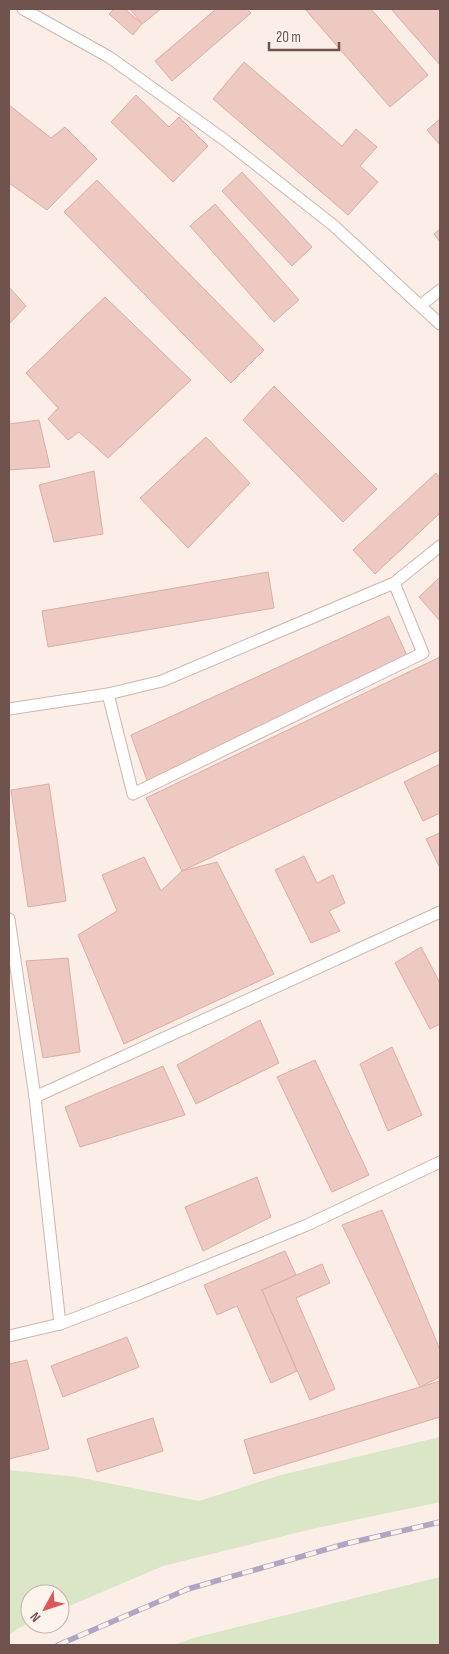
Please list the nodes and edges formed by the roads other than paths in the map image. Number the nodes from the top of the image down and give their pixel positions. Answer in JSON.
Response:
{"nodes":[{"id":1,"x":23,"y":9,"type":"edge"},
{"id":2,"x":440,"y":290,"type":"edge"},
{"id":3,"x":421,"y":305,"type":"junction"},
{"id":4,"x":440,"y":324,"type":"edge"},
{"id":5,"x":440,"y":546,"type":"edge"},
{"id":6,"x":394,"y":583,"type":"junction"},
{"id":7,"x":108,"y":694,"type":"junction"},
{"id":8,"x":9,"y":709,"type":"edge"},
{"id":9,"x":440,"y":912,"type":"edge"},
{"id":10,"x":9,"y":919,"type":"edge"},
{"id":11,"x":35,"y":1097,"type":"junction"},
{"id":12,"x":440,"y":1162,"type":"edge"},
{"id":13,"x":60,"y":1324,"type":"junction"},
{"id":14,"x":9,"y":1336,"type":"edge"}],
"edges":[{"from":1,"to":3,"type":"lane"},
{"from":2,"to":3,"type":"lane"},
{"from":3,"to":4,"type":"lane"},
{"from":5,"to":6,"type":"lane"},
{"from":6,"to":7,"type":"lane"},
{"from":6,"to":7,"type":"lane"},
{"from":7,"to":8,"type":"lane"},
{"from":9,"to":11,"type":"lane"},
{"from":10,"to":11,"type":"lane"},
{"from":11,"to":13,"type":"lane"},
{"from":12,"to":13,"type":"lane"},
{"from":13,"to":14,"type":"lane"}]}
